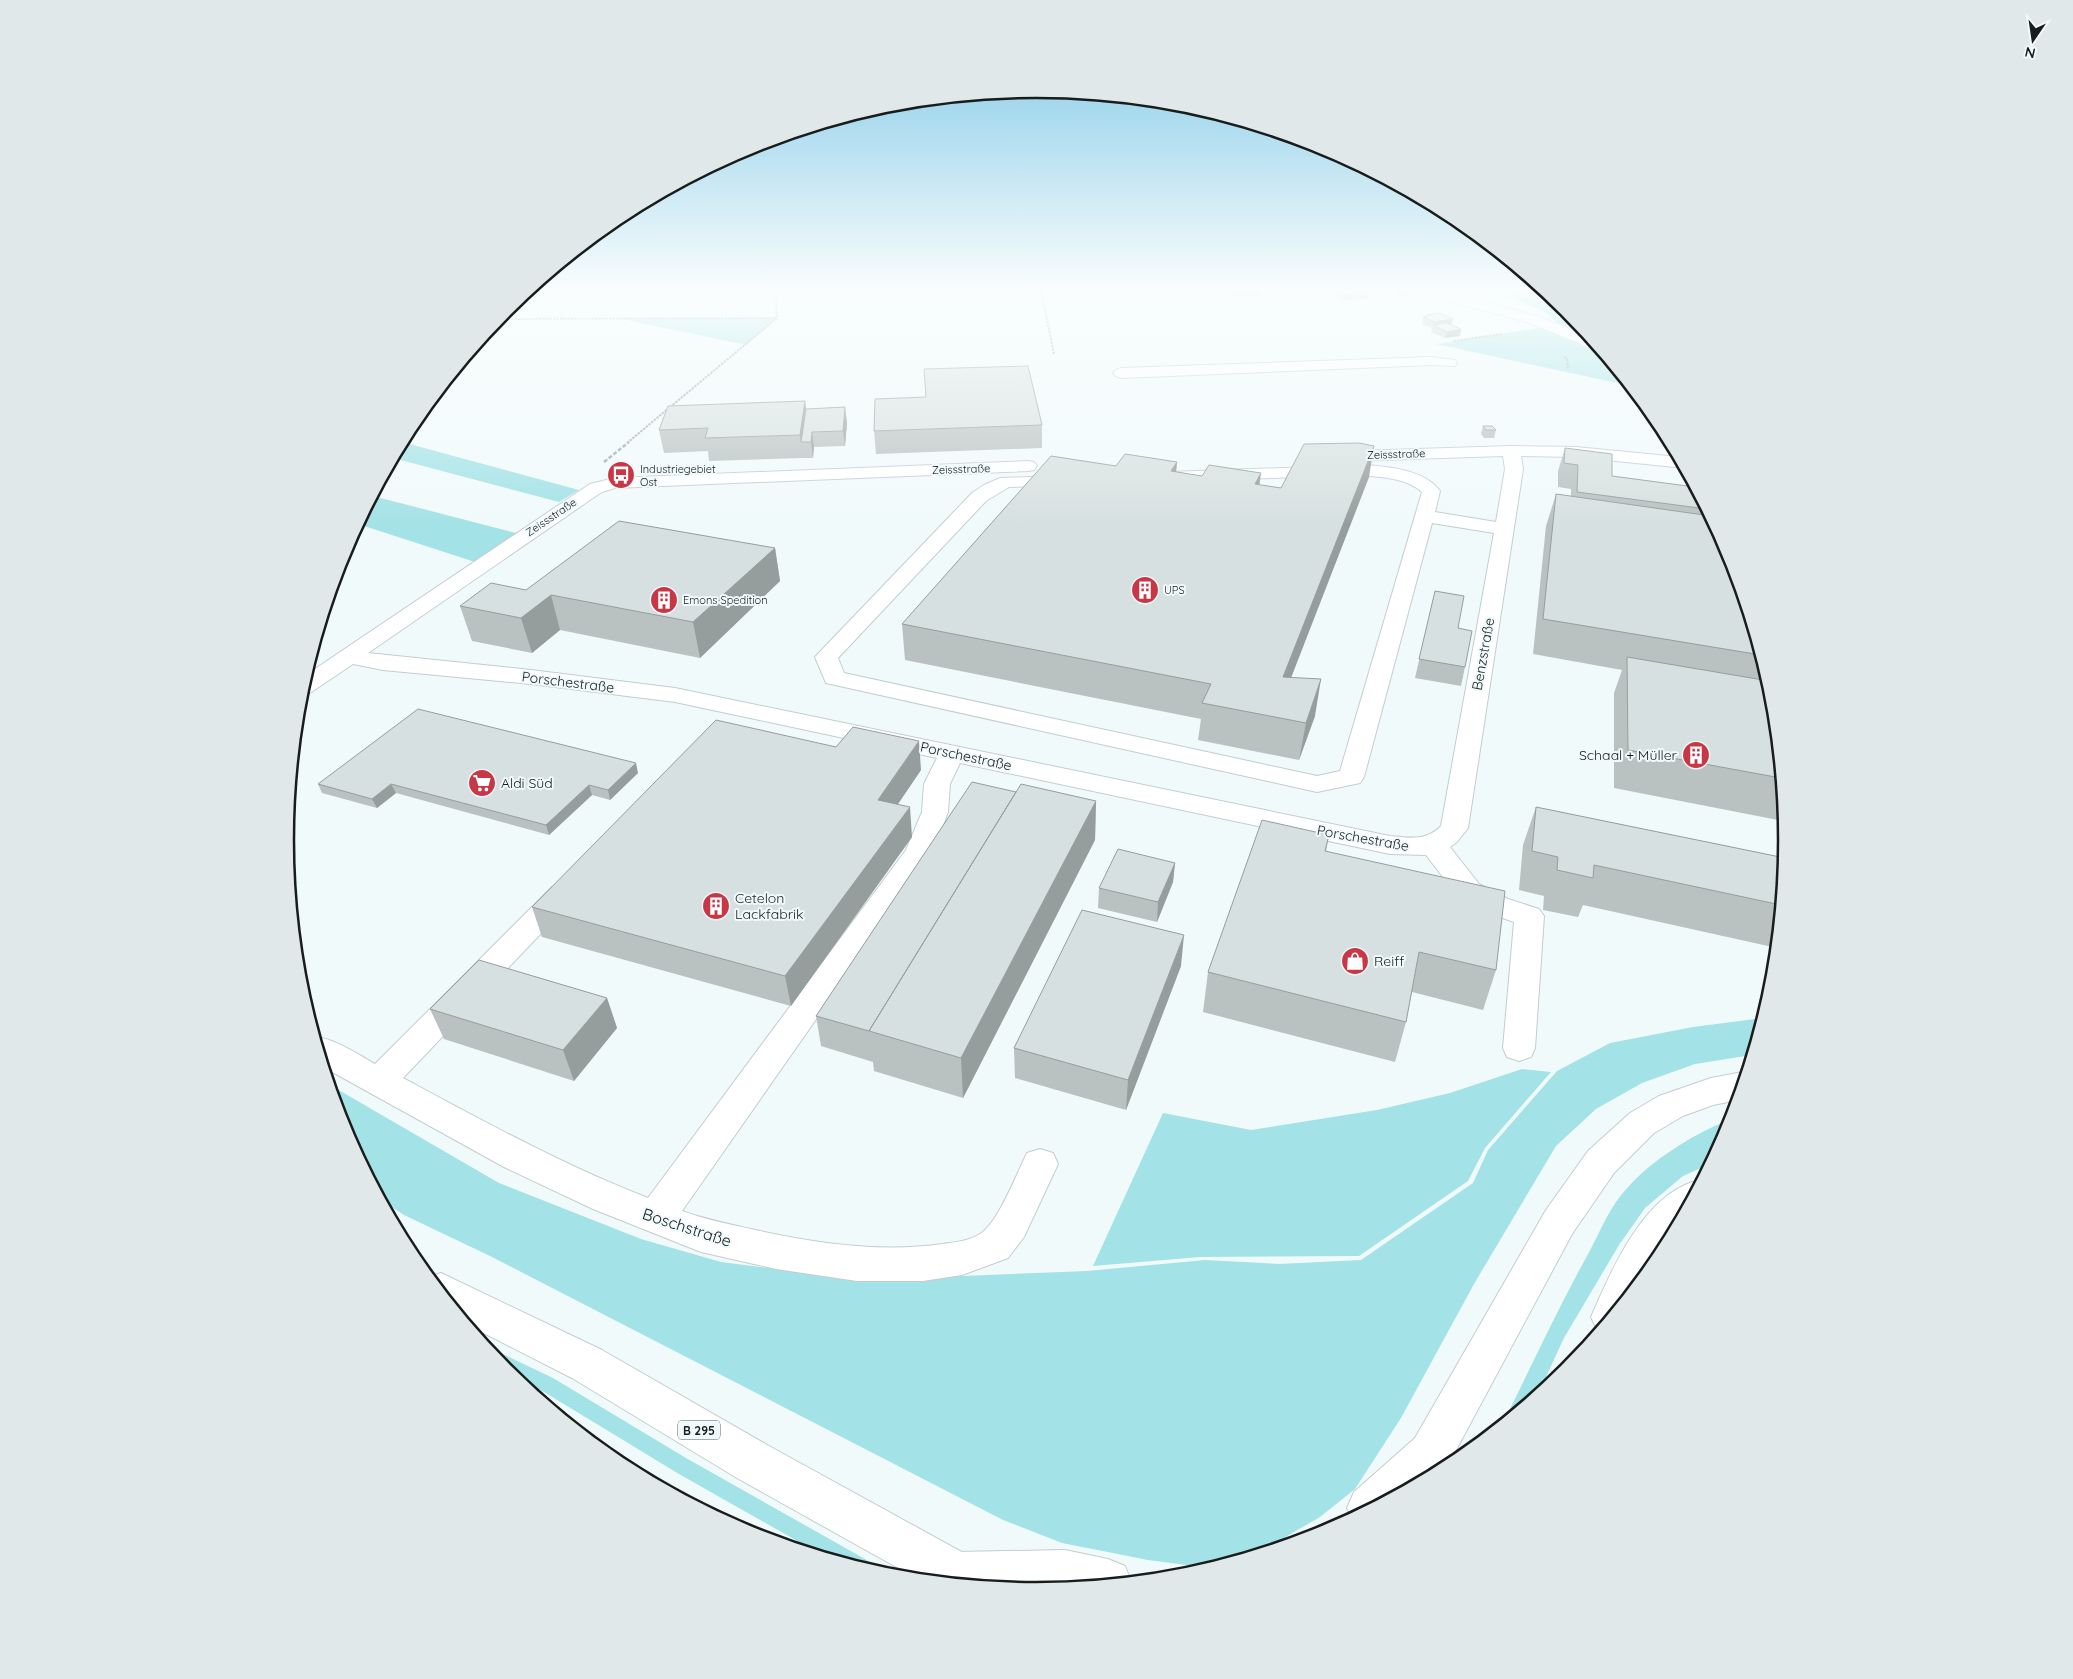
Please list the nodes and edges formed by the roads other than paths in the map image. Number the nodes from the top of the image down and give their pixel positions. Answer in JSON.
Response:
{"nodes":[{"id":1,"x":1241,"y":368,"type":"edge"},
{"id":2,"x":1121,"y":373,"type":"dead end"},
{"id":3,"x":1511,"y":451,"type":"junction"},
{"id":4,"x":1675,"y":462,"type":"edge"},
{"id":5,"x":1424,"y":516,"type":"junction"},
{"id":6,"x":1504,"y":529,"type":"junction"},
{"id":7,"x":349,"y":656,"type":"junction"},
{"id":8,"x":312,"y":681,"type":"edge"},
{"id":9,"x":738,"y":708,"type":"junction"},
{"id":10,"x":716,"y":732,"type":"edge"},
{"id":11,"x":952,"y":752,"type":"junction"},
{"id":12,"x":1433,"y":845,"type":"junction"},
{"id":13,"x":580,"y":875,"type":"edge"},
{"id":14,"x":1519,"y":1048,"type":"dead end"},
{"id":15,"x":349,"y":1066,"type":"edge"},
{"id":16,"x":1736,"y":1087,"type":"edge"},
{"id":17,"x":1040,"y":1164,"type":"dead end"},
{"id":18,"x":1682,"y":1205,"type":"edge"},
{"id":19,"x":656,"y":1218,"type":"junction"},
{"id":20,"x":1624,"y":1292,"type":"edge"},
{"id":21,"x":453,"y":1297,"type":"edge"},
{"id":22,"x":1425,"y":1467,"type":"edge"},
{"id":23,"x":1397,"y":1488,"type":"edge"},
{"id":24,"x":959,"y":1577,"type":"edge"},
{"id":25,"x":973,"y":1578,"type":"edge"},
{"id":26,"x":1092,"y":1579,"type":"edge"}],
"edges":[{"from":1,"to":2,"type":"main road"},
{"from":3,"to":4,"type":"main road","name":"Zeissstraße"},
{"from":3,"to":6,"type":"main road","name":"Benzstraße"},
{"from":3,"to":7,"type":"main road","name":"Zeissstraße"},
{"from":5,"to":5,"type":"main road"},
{"from":5,"to":6,"type":"main road"},
{"from":6,"to":12,"type":"main road","name":"Benzstraße"},
{"from":7,"to":8,"type":"main road","name":"Zeissstraße"},
{"from":7,"to":9,"type":"main road","name":"Porschestraße"},
{"from":9,"to":10,"type":"main road"},
{"from":9,"to":11,"type":"main road","name":"Porschestraße"},
{"from":11,"to":12,"type":"main road","name":"Porschestraße"},
{"from":11,"to":19,"type":"main road"},
{"from":12,"to":14,"type":"main road"},
{"from":13,"to":15,"type":"main road"},
{"from":15,"to":19,"type":"main road","name":"Boschstraße"},
{"from":16,"to":22,"type":"main road"},
{"from":17,"to":19,"type":"main road","name":"Boschstraße"},
{"from":18,"to":20,"type":"main road"},
{"from":21,"to":24,"type":"main road","number":"B 295"},
{"from":22,"to":23,"type":"main road"},
{"from":25,"to":26,"type":"main road"}]}
